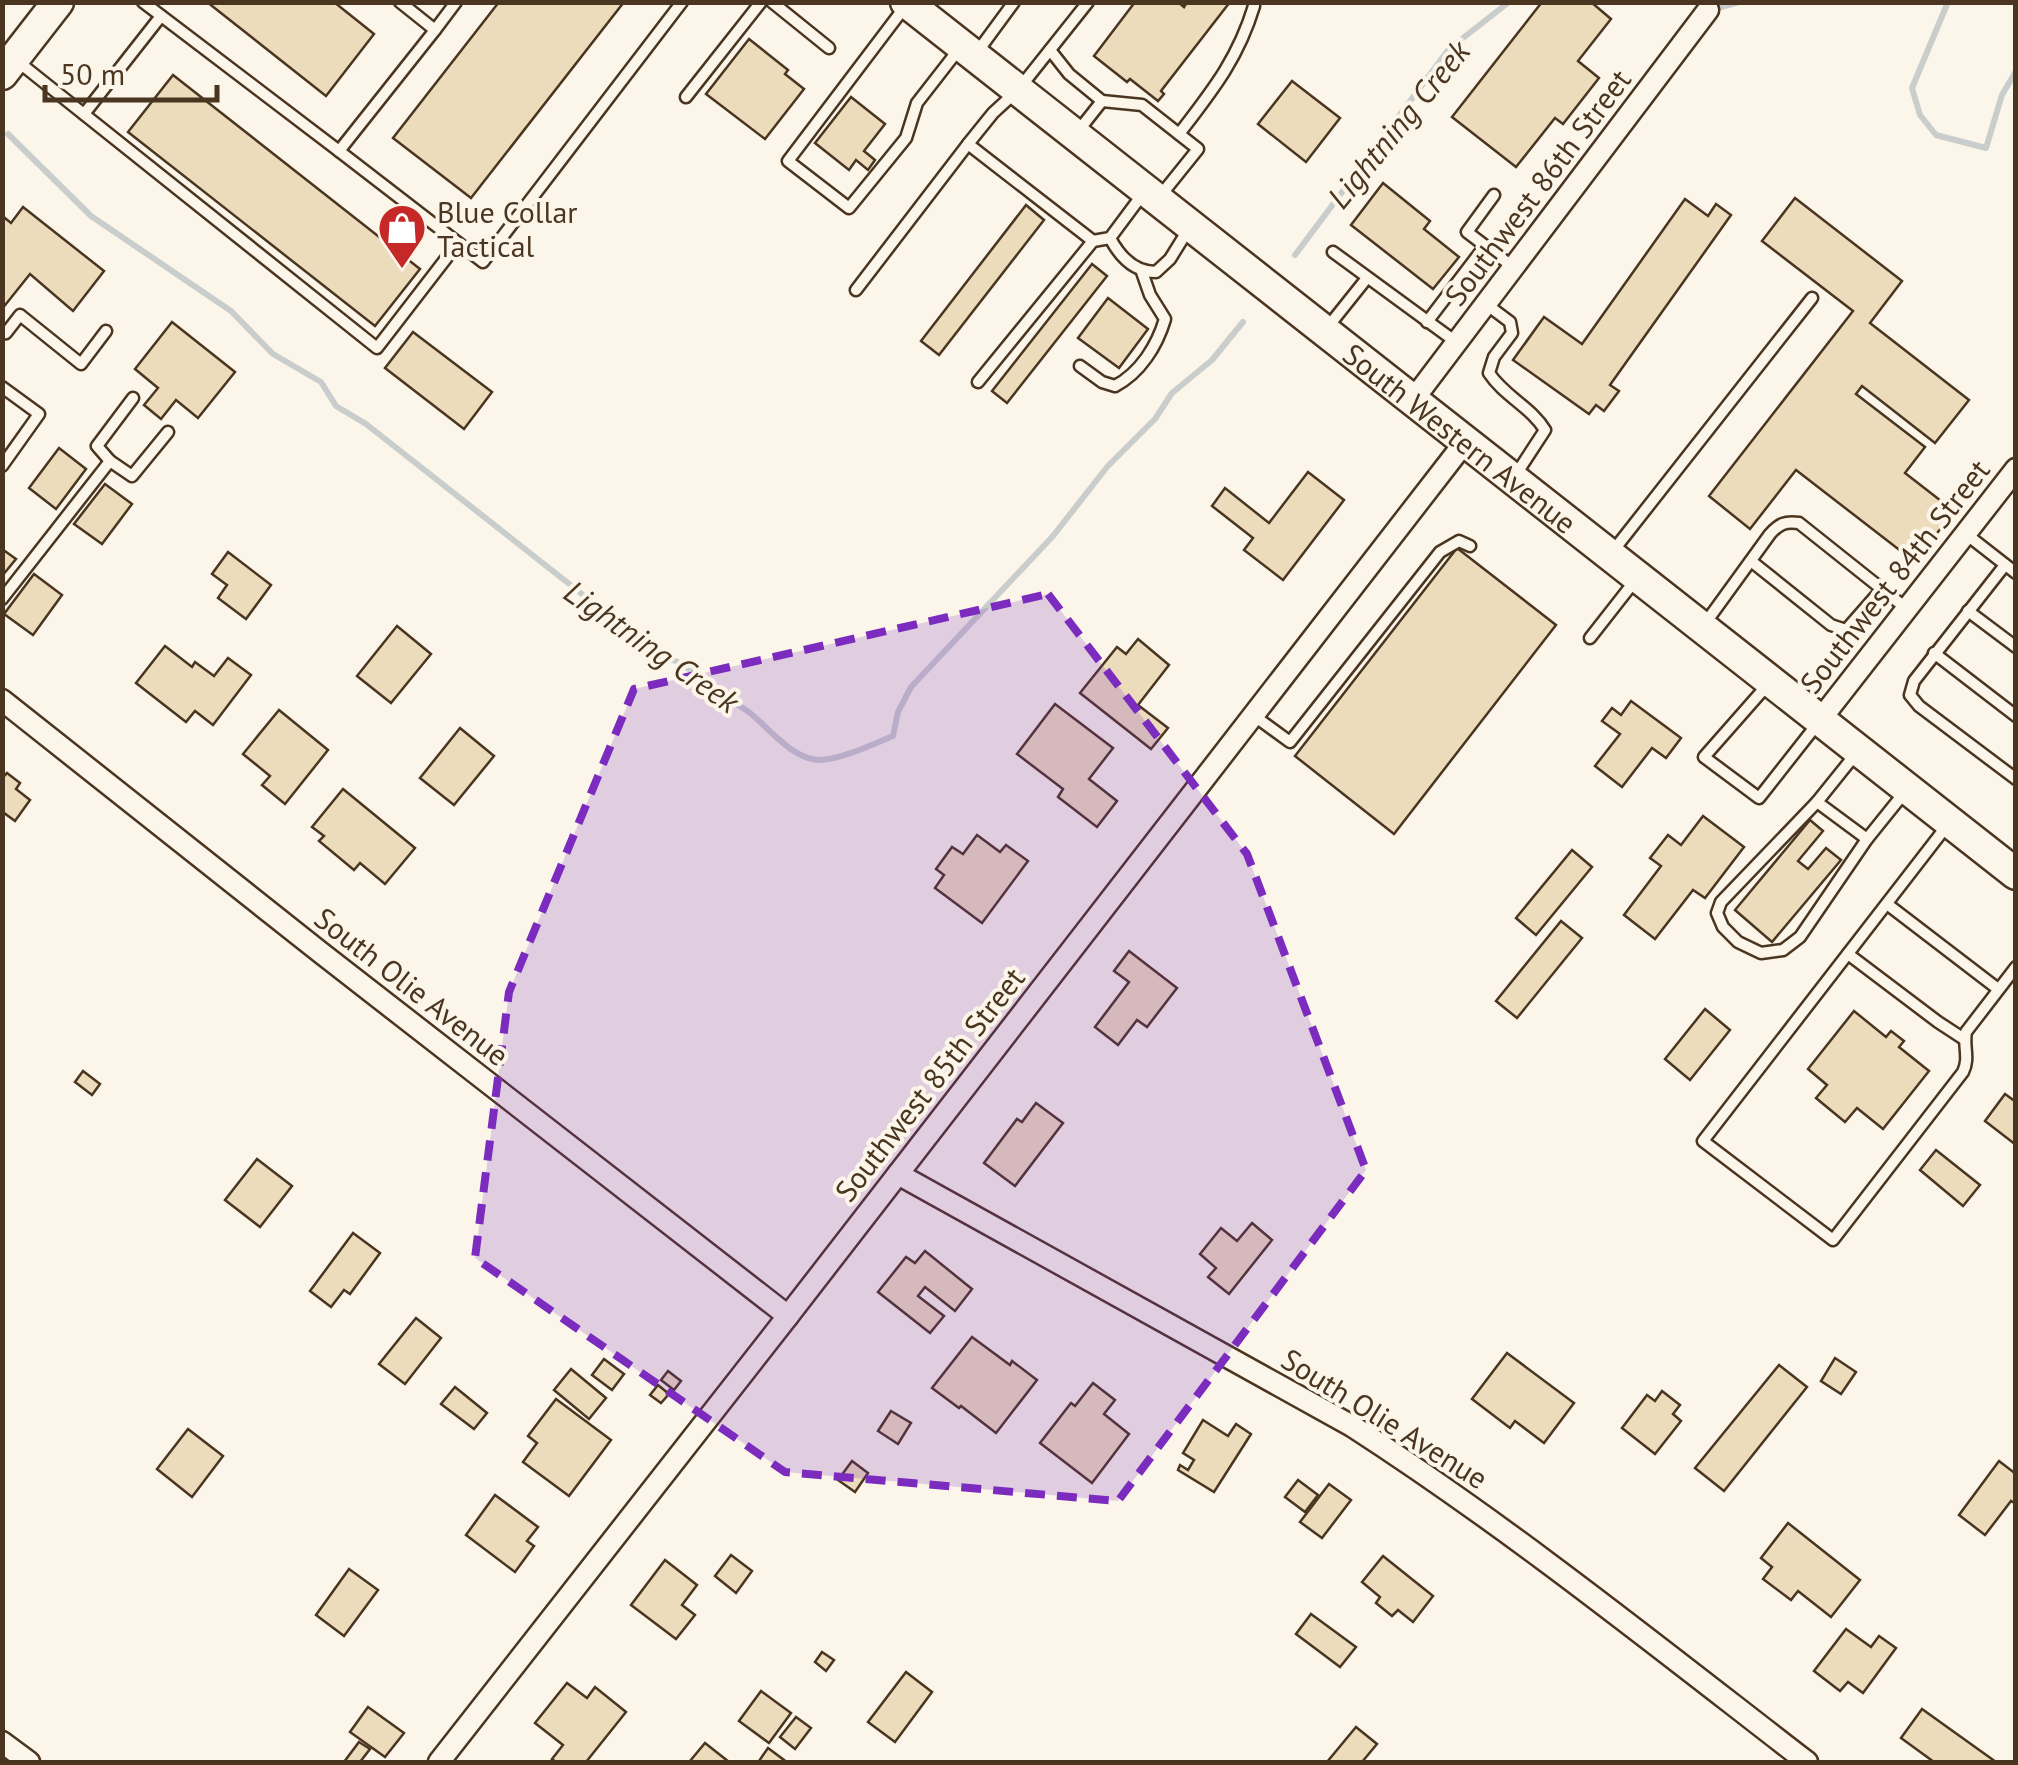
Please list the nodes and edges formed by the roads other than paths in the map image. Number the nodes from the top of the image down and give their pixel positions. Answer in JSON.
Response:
{"nodes":[{"id":1,"x":58,"y":2,"type":"edge"},
{"id":2,"x":143,"y":2,"type":"edge"},
{"id":3,"x":400,"y":2,"type":"edge"},
{"id":4,"x":456,"y":2,"type":"edge"},
{"id":5,"x":682,"y":2,"type":"edge"},
{"id":6,"x":761,"y":2,"type":"edge"},
{"id":7,"x":772,"y":2,"type":"edge"},
{"id":8,"x":1014,"y":2,"type":"edge"},
{"id":9,"x":1088,"y":2,"type":"edge"},
{"id":10,"x":1253,"y":2,"type":"edge"},
{"id":11,"x":906,"y":3,"type":"edge"},
{"id":12,"x":1708,"y":10,"type":"dead end"},
{"id":13,"x":162,"y":16,"type":"junction"},
{"id":14,"x":434,"y":30,"type":"junction"},
{"id":15,"x":830,"y":48,"type":"dead end"},
{"id":16,"x":1050,"y":50,"type":"junction"},
{"id":17,"x":968,"y":51,"type":"junction"},
{"id":18,"x":8,"y":66,"type":"edge"},
{"id":19,"x":1018,"y":90,"type":"junction"},
{"id":20,"x":686,"y":97,"type":"dead end"},
{"id":21,"x":1102,"y":100,"type":"junction"},
{"id":22,"x":84,"y":114,"type":"junction"},
{"id":23,"x":1179,"y":134,"type":"junction"},
{"id":24,"x":1075,"y":135,"type":"junction"},
{"id":25,"x":968,"y":144,"type":"junction"},
{"id":26,"x":339,"y":151,"type":"junction"},
{"id":27,"x":1151,"y":195,"type":"junction"},
{"id":28,"x":1494,"y":195,"type":"dead end"},
{"id":29,"x":1190,"y":226,"type":"junction"},
{"id":30,"x":1110,"y":238,"type":"junction"},
{"id":31,"x":1092,"y":241,"type":"junction"},
{"id":32,"x":458,"y":244,"type":"junction"},
{"id":33,"x":1485,"y":246,"type":"junction"},
{"id":34,"x":1334,"y":252,"type":"dead end"},
{"id":35,"x":1514,"y":268,"type":"junction"},
{"id":36,"x":1142,"y":272,"type":"junction"},
{"id":37,"x":1367,"y":278,"type":"junction"},
{"id":38,"x":856,"y":290,"type":"dead end"},
{"id":39,"x":1812,"y":298,"type":"dead end"},
{"id":40,"x":1486,"y":304,"type":"junction"},
{"id":41,"x":1427,"y":322,"type":"junction"},
{"id":42,"x":106,"y":331,"type":"dead end"},
{"id":43,"x":1325,"y":331,"type":"junction"},
{"id":44,"x":4,"y":334,"type":"edge"},
{"id":45,"x":1456,"y":343,"type":"junction"},
{"id":46,"x":1080,"y":366,"type":"dead end"},
{"id":47,"x":978,"y":382,"type":"dead end"},
{"id":48,"x":2,"y":386,"type":"edge"},
{"id":49,"x":133,"y":398,"type":"dead end"},
{"id":50,"x":1413,"y":400,"type":"junction"},
{"id":51,"x":168,"y":432,"type":"dead end"},
{"id":52,"x":1465,"y":442,"type":"junction"},
{"id":53,"x":110,"y":460,"type":"junction"},
{"id":54,"x":2,"y":466,"type":"edge"},
{"id":55,"x":2016,"y":470,"type":"edge"},
{"id":56,"x":1513,"y":480,"type":"junction"},
{"id":57,"x":1965,"y":534,"type":"junction"},
{"id":58,"x":1470,"y":546,"type":"dead end"},
{"id":59,"x":1610,"y":556,"type":"junction"},
{"id":60,"x":1751,"y":560,"type":"junction"},
{"id":61,"x":2005,"y":565,"type":"junction"},
{"id":62,"x":2016,"y":573,"type":"edge"},
{"id":63,"x":1637,"y":577,"type":"junction"},
{"id":64,"x":1882,"y":589,"type":"junction"},
{"id":65,"x":2,"y":600,"type":"edge"},
{"id":66,"x":1907,"y":608,"type":"junction"},
{"id":67,"x":1968,"y":611,"type":"junction"},
{"id":68,"x":1702,"y":628,"type":"junction"},
{"id":69,"x":1590,"y":638,"type":"dead end"},
{"id":70,"x":2016,"y":647,"type":"edge"},
{"id":71,"x":1934,"y":653,"type":"junction"},
{"id":72,"x":1770,"y":682,"type":"junction"},
{"id":73,"x":2,"y":700,"type":"edge"},
{"id":74,"x":1253,"y":715,"type":"junction"},
{"id":75,"x":2016,"y":716,"type":"edge"},
{"id":76,"x":1820,"y":720,"type":"junction"},
{"id":77,"x":1858,"y":750,"type":"junction"},
{"id":78,"x":2016,"y":779,"type":"edge"},
{"id":79,"x":1907,"y":789,"type":"junction"},
{"id":80,"x":1816,"y":802,"type":"junction"},
{"id":81,"x":1950,"y":822,"type":"junction"},
{"id":82,"x":1866,"y":839,"type":"junction"},
{"id":83,"x":2016,"y":874,"type":"edge"},
{"id":84,"x":1887,"y":904,"type":"junction"},
{"id":85,"x":1848,"y":954,"type":"junction"},
{"id":86,"x":2016,"y":967,"type":"edge"},
{"id":87,"x":1998,"y":989,"type":"junction"},
{"id":88,"x":1964,"y":1039,"type":"junction"},
{"id":89,"x":898,"y":1174,"type":"junction"},
{"id":90,"x":788,"y":1316,"type":"junction"},
{"id":91,"x":2,"y":1742,"type":"edge"},
{"id":92,"x":444,"y":1761,"type":"edge"},
{"id":93,"x":29,"y":1762,"type":"edge"},
{"id":94,"x":1808,"y":1762,"type":"edge"}],
"edges":[{"from":1,"to":18,"type":"main road"},
{"from":2,"to":13,"type":"lane"},
{"from":3,"to":14,"type":"lane"},
{"from":4,"to":14,"type":"lane"},
{"from":5,"to":32,"type":"lane"},
{"from":6,"to":20,"type":"lane"},
{"from":7,"to":15,"type":"lane"},
{"from":8,"to":17,"type":"lane"},
{"from":9,"to":16,"type":"lane"},
{"from":10,"to":23,"type":"lane"},
{"from":11,"to":17,"type":"main road","name":"South Western Avenue"},
{"from":11,"to":17,"type":"lane"},
{"from":12,"to":35,"type":"street","name":"Southwest 86th Street"},
{"from":13,"to":22,"type":"lane"},
{"from":13,"to":26,"type":"lane"},
{"from":14,"to":26,"type":"lane"},
{"from":16,"to":19,"type":"lane"},
{"from":16,"to":21,"type":"lane"},
{"from":17,"to":19,"type":"main road","name":"South Western Avenue"},
{"from":18,"to":22,"type":"lane"},
{"from":19,"to":24,"type":"main road","name":"South Western Avenue"},
{"from":19,"to":25,"type":"lane"},
{"from":21,"to":23,"type":"lane"},
{"from":21,"to":24,"type":"lane"},
{"from":22,"to":32,"type":"lane"},
{"from":23,"to":27,"type":"lane"},
{"from":24,"to":27,"type":"main road","name":"South Western Avenue"},
{"from":25,"to":31,"type":"lane"},
{"from":25,"to":38,"type":"lane"},
{"from":26,"to":32,"type":"lane"},
{"from":27,"to":29,"type":"main road","name":"South Western Avenue"},
{"from":27,"to":30,"type":"lane"},
{"from":28,"to":33,"type":"lane"},
{"from":29,"to":36,"type":"lane"},
{"from":29,"to":43,"type":"main road","name":"South Western Avenue"},
{"from":30,"to":31,"type":"lane"},
{"from":30,"to":36,"type":"lane"},
{"from":31,"to":47,"type":"lane"},
{"from":33,"to":35,"type":"lane"},
{"from":33,"to":41,"type":"lane"},
{"from":34,"to":37,"type":"lane"},
{"from":35,"to":40,"type":"street","name":"Southwest 86th Street"},
{"from":36,"to":46,"type":"lane"},
{"from":37,"to":41,"type":"lane"},
{"from":37,"to":43,"type":"lane"},
{"from":39,"to":59,"type":"lane"},
{"from":40,"to":45,"type":"street","name":"Southwest 86th Street"},
{"from":40,"to":56,"type":"lane"},
{"from":41,"to":45,"type":"lane"},
{"from":42,"to":44,"type":"lane"},
{"from":43,"to":50,"type":"main road","name":"South Western Avenue"},
{"from":45,"to":50,"type":"street","name":"Southwest 86th Street"},
{"from":48,"to":54,"type":"lane"},
{"from":49,"to":53,"type":"lane"},
{"from":50,"to":52,"type":"main road","name":"South Western Avenue"},
{"from":51,"to":53,"type":"lane"},
{"from":52,"to":56,"type":"main road","name":"South Western Avenue"},
{"from":52,"to":74,"type":"street","name":"Southwest 85th Street"},
{"from":53,"to":65,"type":"lane"},
{"from":55,"to":57,"type":"street","name":"Southwest 84th Street"},
{"from":56,"to":59,"type":"main road","name":"South Western Avenue"},
{"from":57,"to":61,"type":"lane"},
{"from":57,"to":66,"type":"street","name":"Southwest 84th Street"},
{"from":58,"to":74,"type":"lane"},
{"from":59,"to":63,"type":"main road","name":"South Western Avenue"},
{"from":60,"to":64,"type":"lane"},
{"from":60,"to":64,"type":"lane"},
{"from":60,"to":68,"type":"lane"},
{"from":61,"to":62,"type":"lane"},
{"from":61,"to":67,"type":"lane"},
{"from":63,"to":68,"type":"main road","name":"South Western Avenue"},
{"from":63,"to":69,"type":"lane"},
{"from":64,"to":66,"type":"lane"},
{"from":66,"to":76,"type":"street","name":"Southwest 84th Street"},
{"from":67,"to":70,"type":"lane"},
{"from":67,"to":71,"type":"lane"},
{"from":68,"to":72,"type":"main road","name":"South Western Avenue"},
{"from":71,"to":75,"type":"lane"},
{"from":71,"to":78,"type":"lane"},
{"from":72,"to":76,"type":"main road","name":"South Western Avenue"},
{"from":72,"to":76,"type":"lane"},
{"from":73,"to":90,"type":"street","name":"South Olie Avenue"},
{"from":74,"to":89,"type":"street","name":"Southwest 85th Street"},
{"from":76,"to":77,"type":"main road","name":"South Western Avenue"},
{"from":77,"to":79,"type":"main road","name":"South Western Avenue"},
{"from":77,"to":80,"type":"lane"},
{"from":79,"to":81,"type":"main road","name":"South Western Avenue"},
{"from":79,"to":82,"type":"lane"},
{"from":80,"to":82,"type":"lane"},
{"from":80,"to":82,"type":"lane"},
{"from":81,"to":83,"type":"main road","name":"South Western Avenue"},
{"from":81,"to":84,"type":"lane"},
{"from":84,"to":85,"type":"lane"},
{"from":84,"to":87,"type":"lane"},
{"from":85,"to":88,"type":"lane"},
{"from":85,"to":88,"type":"lane"},
{"from":86,"to":87,"type":"lane"},
{"from":87,"to":88,"type":"lane"},
{"from":89,"to":90,"type":"street","name":"Southwest 85th Street"},
{"from":89,"to":94,"type":"street","name":"South Olie Avenue"},
{"from":90,"to":92,"type":"street","name":"Southwest 85th Street"},
{"from":91,"to":93,"type":"street"}]}
